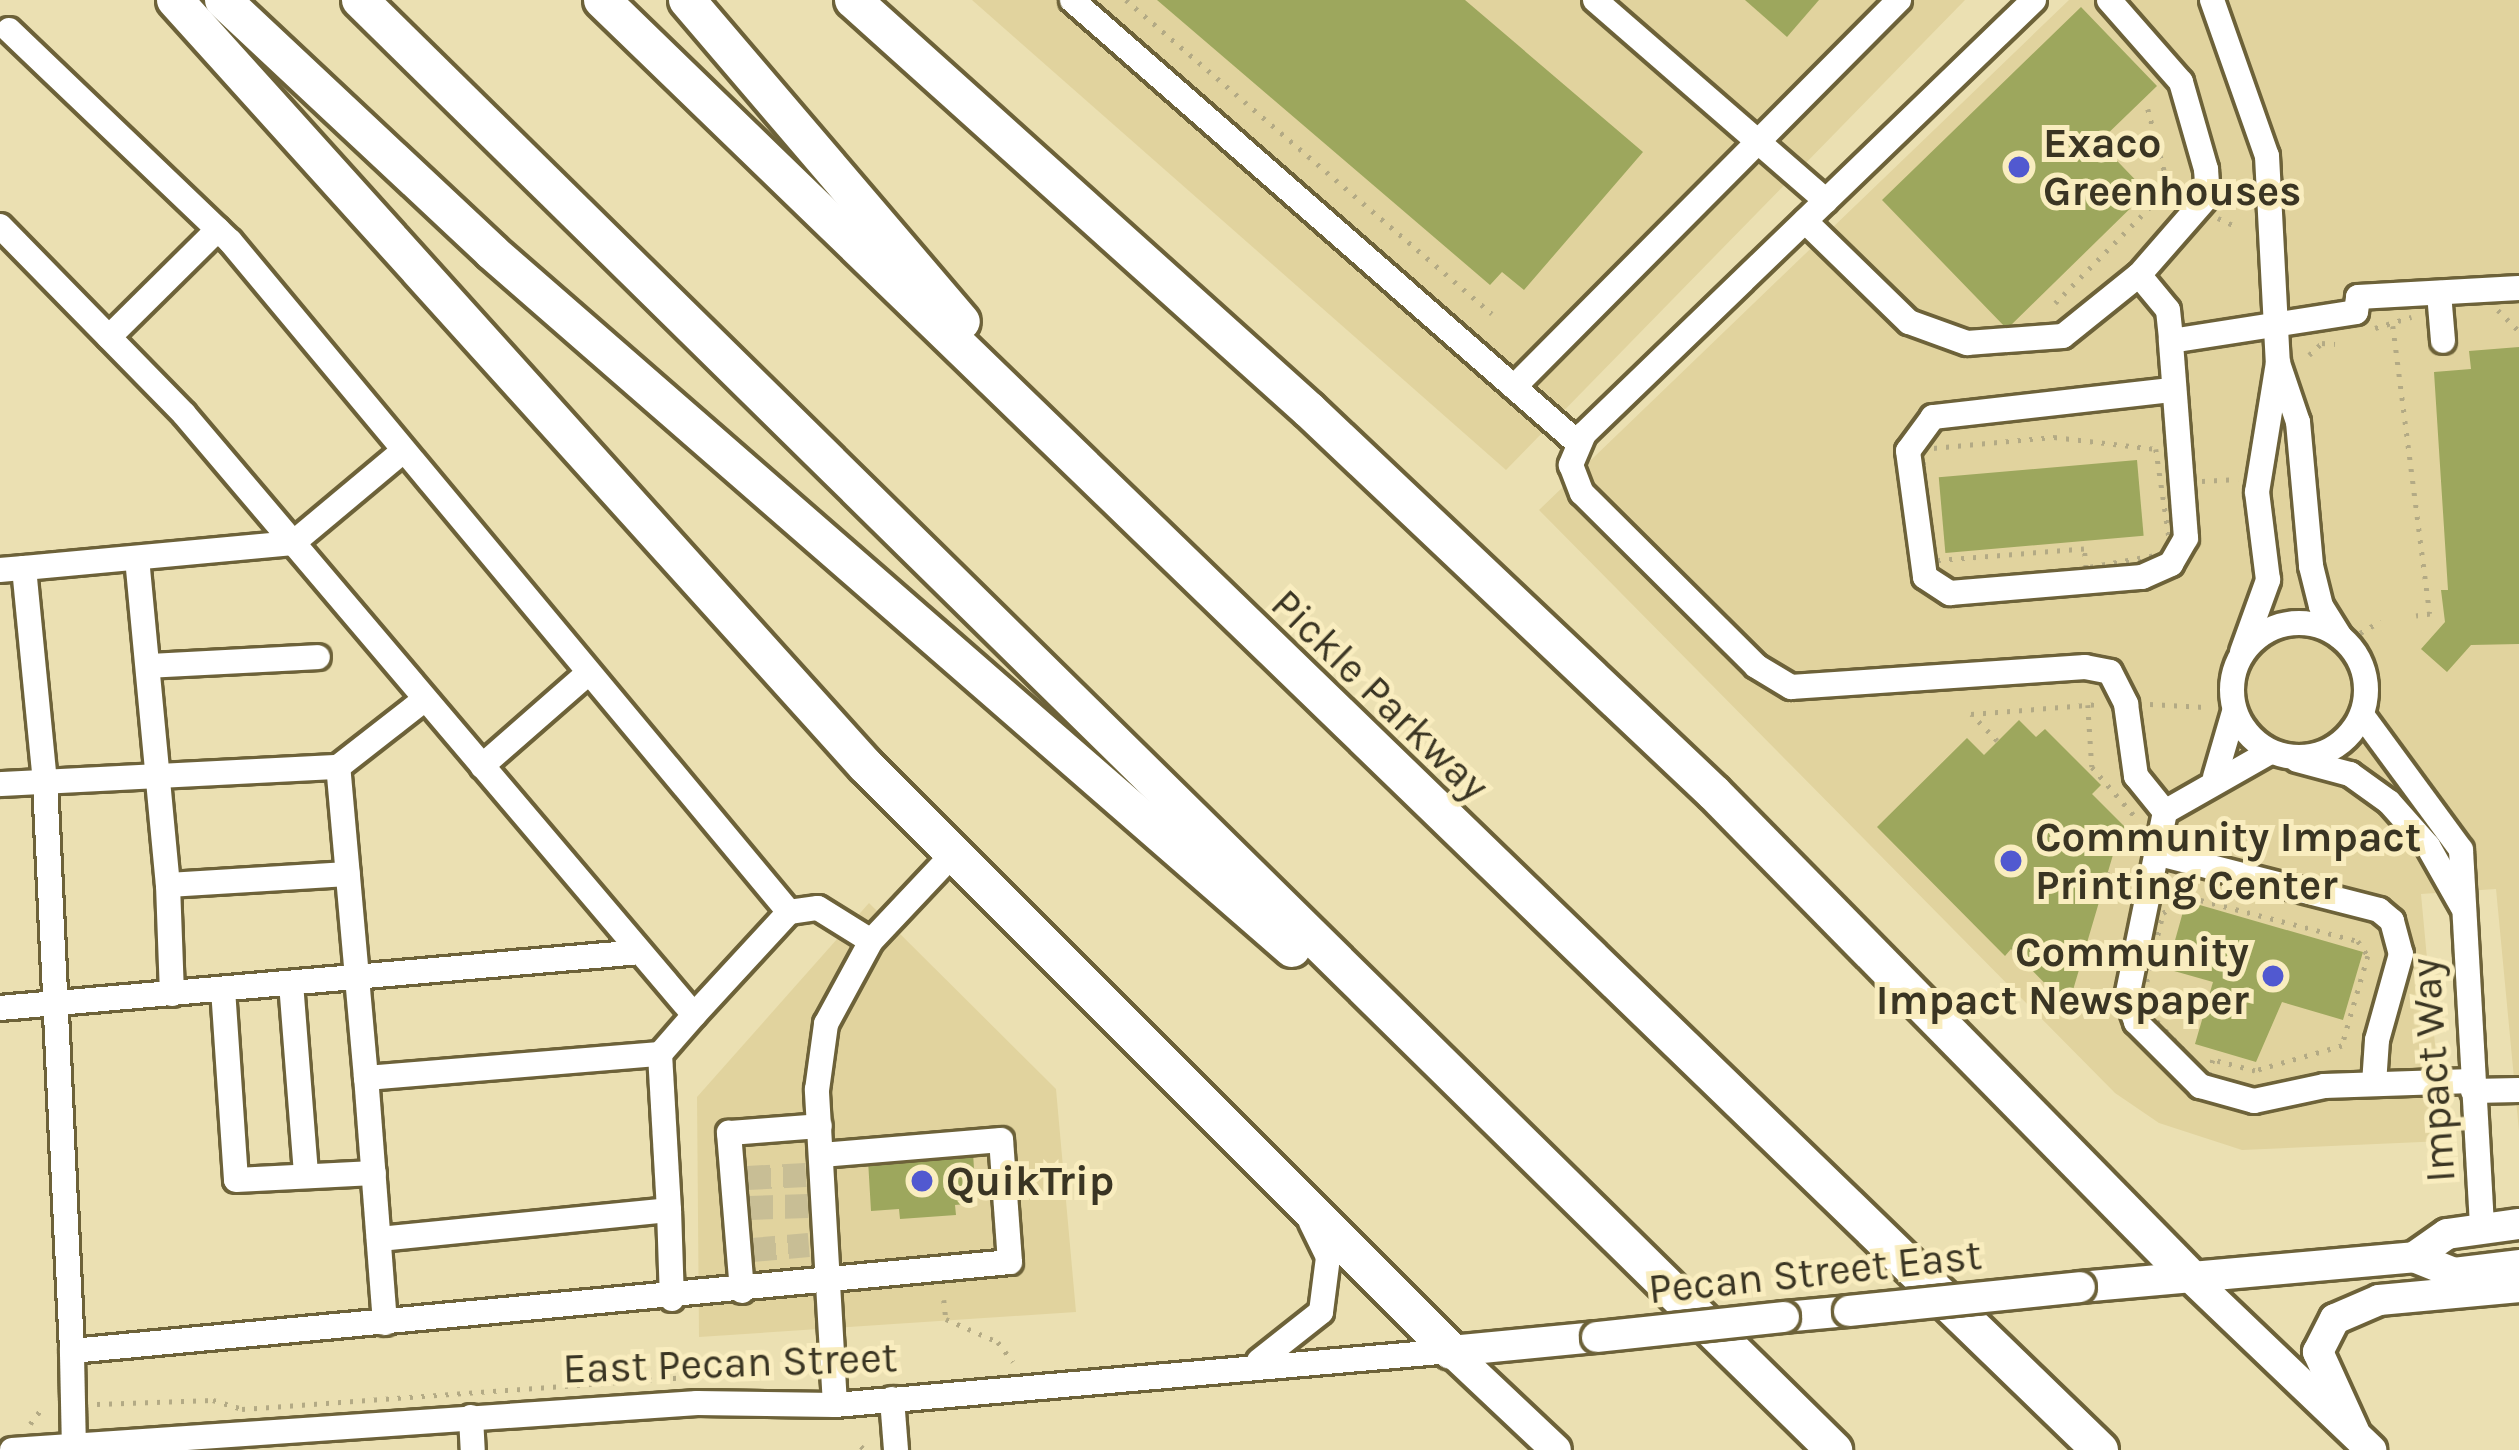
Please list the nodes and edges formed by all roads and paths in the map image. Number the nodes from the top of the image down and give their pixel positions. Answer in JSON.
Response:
{"nodes":[{"id":1,"x":175,"y":0,"type":"edge"},
{"id":2,"x":223,"y":0,"type":"edge"},
{"id":3,"x":360,"y":0,"type":"edge"},
{"id":4,"x":602,"y":0,"type":"edge"},
{"id":5,"x":686,"y":0,"type":"edge"},
{"id":6,"x":853,"y":0,"type":"edge"},
{"id":7,"x":1072,"y":0,"type":"edge"},
{"id":8,"x":1126,"y":0,"type":"edge"},
{"id":9,"x":1595,"y":0,"type":"edge"},
{"id":10,"x":1898,"y":0,"type":"edge"},
{"id":11,"x":2034,"y":0,"type":"edge"},
{"id":12,"x":2109,"y":0,"type":"edge"},
{"id":13,"x":2212,"y":0,"type":"edge"},
{"id":14,"x":9,"y":29,"type":"dead end"},
{"id":15,"x":2148,"y":109,"type":"dead end"},
{"id":16,"x":1761,"y":145,"type":"junction"},
{"id":17,"x":2169,"y":188,"type":"junction"},
{"id":18,"x":1826,"y":200,"type":"junction"},
{"id":19,"x":2187,"y":201,"type":"dead end"},
{"id":20,"x":2215,"y":214,"type":"dead end"},
{"id":21,"x":1805,"y":221,"type":"junction"},
{"id":22,"x":0,"y":226,"type":"edge"},
{"id":23,"x":218,"y":229,"type":"junction"},
{"id":24,"x":2239,"y":229,"type":"dead end"},
{"id":25,"x":2139,"y":274,"type":"junction"},
{"id":26,"x":2440,"y":292,"type":"junction"},
{"id":27,"x":2515,"y":294,"type":"edge"},
{"id":28,"x":2056,"y":303,"type":"dead end"},
{"id":29,"x":2485,"y":307,"type":"dead end"},
{"id":30,"x":1492,"y":314,"type":"dead end"},
{"id":31,"x":2411,"y":317,"type":"dead end"},
{"id":32,"x":2276,"y":326,"type":"junction"},
{"id":33,"x":2393,"y":326,"type":"junction"},
{"id":34,"x":2375,"y":328,"type":"dead end"},
{"id":35,"x":2519,"y":331,"type":"edge"},
{"id":36,"x":109,"y":337,"type":"junction"},
{"id":37,"x":2170,"y":340,"type":"junction"},
{"id":38,"x":2443,"y":340,"type":"dead end"},
{"id":39,"x":2335,"y":344,"type":"dead end"},
{"id":40,"x":2309,"y":355,"type":"dead end"},
{"id":41,"x":2278,"y":363,"type":"junction"},
{"id":42,"x":1514,"y":387,"type":"junction"},
{"id":43,"x":2171,"y":390,"type":"junction"},
{"id":44,"x":1580,"y":444,"type":"junction"},
{"id":45,"x":401,"y":452,"type":"junction"},
{"id":46,"x":2238,"y":479,"type":"dead end"},
{"id":47,"x":2198,"y":481,"type":"dead end"},
{"id":48,"x":1112,"y":498,"type":"junction"},
{"id":49,"x":293,"y":543,"type":"junction"},
{"id":50,"x":2170,"y":544,"type":"joint"},
{"id":51,"x":137,"y":558,"type":"junction"},
{"id":52,"x":12,"y":569,"type":"edge"},
{"id":53,"x":2416,"y":616,"type":"dead end"},
{"id":54,"x":2381,"y":621,"type":"dead end"},
{"id":55,"x":2350,"y":634,"type":"junction"},
{"id":56,"x":2242,"y":652,"type":"junction"},
{"id":57,"x":318,"y":658,"type":"dead end"},
{"id":58,"x":148,"y":666,"type":"junction"},
{"id":59,"x":586,"y":675,"type":"junction"},
{"id":60,"x":425,"y":699,"type":"junction"},
{"id":61,"x":2106,"y":703,"type":"dead end"},
{"id":62,"x":2141,"y":704,"type":"dead end"},
{"id":63,"x":2088,"y":705,"type":"junction"},
{"id":64,"x":2205,"y":707,"type":"dead end"},
{"id":65,"x":2234,"y":712,"type":"junction"},
{"id":66,"x":2362,"y":715,"type":"junction"},
{"id":67,"x":1997,"y":741,"type":"dead end"},
{"id":68,"x":2281,"y":755,"type":"junction"},
{"id":69,"x":482,"y":766,"type":"junction"},
{"id":70,"x":338,"y":767,"type":"junction"},
{"id":71,"x":159,"y":776,"type":"junction"},
{"id":72,"x":2216,"y":777,"type":"junction"},
{"id":73,"x":45,"y":782,"type":"junction"},
{"id":74,"x":0,"y":784,"type":"edge"},
{"id":75,"x":2153,"y":817,"type":"junction"},
{"id":76,"x":2156,"y":853,"type":"junction"},
{"id":77,"x":953,"y":854,"type":"junction"},
{"id":78,"x":347,"y":874,"type":"junction"},
{"id":79,"x":2107,"y":874,"type":"dead end"},
{"id":80,"x":2140,"y":882,"type":"dead end"},
{"id":81,"x":168,"y":885,"type":"junction"},
{"id":82,"x":2168,"y":891,"type":"dead end"},
{"id":83,"x":2189,"y":897,"type":"junction"},
{"id":84,"x":2462,"y":906,"type":"junction"},
{"id":85,"x":789,"y":912,"type":"junction"},
{"id":86,"x":871,"y":941,"type":"junction"},
{"id":87,"x":640,"y":952,"type":"junction"},
{"id":88,"x":357,"y":977,"type":"junction"},
{"id":89,"x":291,"y":983,"type":"junction"},
{"id":90,"x":223,"y":989,"type":"junction"},
{"id":91,"x":172,"y":994,"type":"junction"},
{"id":92,"x":56,"y":1005,"type":"junction"},
{"id":93,"x":0,"y":1008,"type":"edge"},
{"id":94,"x":694,"y":1015,"type":"junction"},
{"id":95,"x":660,"y":1054,"type":"junction"},
{"id":96,"x":366,"y":1078,"type":"junction"},
{"id":97,"x":2374,"y":1084,"type":"junction"},
{"id":98,"x":2472,"y":1086,"type":"junction"},
{"id":99,"x":2519,"y":1090,"type":"edge"},
{"id":100,"x":820,"y":1126,"type":"junction"},
{"id":101,"x":817,"y":1168,"type":"junction"},
{"id":102,"x":374,"y":1173,"type":"junction"},
{"id":103,"x":306,"y":1175,"type":"junction"},
{"id":104,"x":1570,"y":1192,"type":"junction"},
{"id":105,"x":669,"y":1210,"type":"junction"},
{"id":106,"x":1304,"y":1210,"type":"junction"},
{"id":107,"x":2519,"y":1224,"type":"edge"},
{"id":108,"x":2482,"y":1229,"type":"junction"},
{"id":109,"x":379,"y":1239,"type":"junction"},
{"id":110,"x":2414,"y":1257,"type":"junction"},
{"id":111,"x":2519,"y":1265,"type":"edge"},
{"id":112,"x":2187,"y":1274,"type":"junction"},
{"id":113,"x":827,"y":1283,"type":"junction"},
{"id":114,"x":2519,"y":1287,"type":"edge"},
{"id":115,"x":742,"y":1291,"type":"junction"},
{"id":116,"x":672,"y":1299,"type":"junction"},
{"id":117,"x":944,"y":1300,"type":"dead end"},
{"id":118,"x":385,"y":1323,"type":"junction"},
{"id":119,"x":72,"y":1351,"type":"junction"},
{"id":120,"x":1451,"y":1351,"type":"junction"},
{"id":121,"x":1013,"y":1362,"type":"dead end"},
{"id":122,"x":1252,"y":1365,"type":"junction"},
{"id":123,"x":691,"y":1377,"type":"dead end"},
{"id":124,"x":892,"y":1400,"type":"junction"},
{"id":125,"x":92,"y":1403,"type":"dead end"},
{"id":126,"x":835,"y":1405,"type":"junction"},
{"id":127,"x":43,"y":1407,"type":"dead end"},
{"id":128,"x":471,"y":1417,"type":"junction"},
{"id":129,"x":14,"y":1438,"type":"edge"},
{"id":130,"x":2362,"y":1441,"type":"edge"},
{"id":131,"x":74,"y":1448,"type":"edge"},
{"id":132,"x":473,"y":1450,"type":"edge"},
{"id":133,"x":896,"y":1450,"type":"edge"},
{"id":134,"x":1556,"y":1450,"type":"edge"},
{"id":135,"x":1834,"y":1450,"type":"edge"},
{"id":136,"x":2100,"y":1450,"type":"edge"}],
"edges":[{"from":1,"to":77,"type":"highway"},
{"from":2,"to":104,"type":"highway"},
{"from":3,"to":104,"type":"highway"},
{"from":4,"to":48,"type":"highway","name":"Pickle Parkway"},
{"from":5,"to":48,"type":"highway"},
{"from":6,"to":112,"type":"highway"},
{"from":7,"to":42,"type":"street"},
{"from":8,"to":30,"type":"path"},
{"from":9,"to":16,"type":"street"},
{"from":10,"to":16,"type":"street"},
{"from":11,"to":18,"type":"street"},
{"from":12,"to":25,"type":"street"},
{"from":13,"to":32,"type":"street"},
{"from":14,"to":23,"type":"street"},
{"from":15,"to":17,"type":"path"},
{"from":16,"to":18,"type":"street"},
{"from":16,"to":42,"type":"street"},
{"from":17,"to":19,"type":"path"},
{"from":17,"to":28,"type":"path"},
{"from":18,"to":21,"type":"street"},
{"from":20,"to":24,"type":"path"},
{"from":21,"to":25,"type":"street"},
{"from":21,"to":44,"type":"street"},
{"from":22,"to":36,"type":"street"},
{"from":23,"to":36,"type":"street"},
{"from":23,"to":45,"type":"street"},
{"from":25,"to":37,"type":"street"},
{"from":26,"to":27,"type":"street"},
{"from":26,"to":32,"type":"street"},
{"from":26,"to":38,"type":"street"},
{"from":29,"to":35,"type":"path"},
{"from":31,"to":33,"type":"path"},
{"from":32,"to":37,"type":"street"},
{"from":32,"to":41,"type":"street"},
{"from":33,"to":34,"type":"path"},
{"from":33,"to":53,"type":"path"},
{"from":36,"to":49,"type":"street"},
{"from":37,"to":43,"type":"street"},
{"from":39,"to":40,"type":"path"},
{"from":41,"to":55,"type":"street"},
{"from":41,"to":56,"type":"street"},
{"from":42,"to":44,"type":"street"},
{"from":43,"to":43,"type":"street"},
{"from":44,"to":75,"type":"street"},
{"from":45,"to":49,"type":"street"},
{"from":45,"to":59,"type":"street"},
{"from":46,"to":47,"type":"path"},
{"from":48,"to":136,"type":"highway","name":"Pickle Parkway"},
{"from":49,"to":51,"type":"street"},
{"from":49,"to":60,"type":"street"},
{"from":50,"to":50,"type":"path"},
{"from":51,"to":52,"type":"street"},
{"from":51,"to":58,"type":"street"},
{"from":52,"to":73,"type":"street"},
{"from":54,"to":55,"type":"path"},
{"from":55,"to":56,"type":"street"},
{"from":55,"to":66,"type":"street"},
{"from":56,"to":65,"type":"street"},
{"from":57,"to":58,"type":"street"},
{"from":58,"to":71,"type":"street"},
{"from":59,"to":69,"type":"street"},
{"from":59,"to":85,"type":"street"},
{"from":60,"to":69,"type":"street"},
{"from":60,"to":70,"type":"street"},
{"from":61,"to":63,"type":"path"},
{"from":62,"to":64,"type":"path"},
{"from":63,"to":67,"type":"path"},
{"from":63,"to":75,"type":"path"},
{"from":65,"to":68,"type":"street"},
{"from":65,"to":72,"type":"street"},
{"from":66,"to":68,"type":"street"},
{"from":66,"to":84,"type":"street","name":"Impact Way"},
{"from":68,"to":72,"type":"street"},
{"from":68,"to":84,"type":"street","name":"Impact Way"},
{"from":69,"to":87,"type":"street"},
{"from":70,"to":71,"type":"street"},
{"from":70,"to":78,"type":"street"},
{"from":71,"to":73,"type":"street"},
{"from":71,"to":81,"type":"street"},
{"from":72,"to":75,"type":"street"},
{"from":73,"to":74,"type":"street"},
{"from":73,"to":92,"type":"street"},
{"from":75,"to":76,"type":"street"},
{"from":76,"to":97,"type":"street"},
{"from":76,"to":97,"type":"street"},
{"from":77,"to":86,"type":"street"},
{"from":77,"to":106,"type":"highway"},
{"from":78,"to":81,"type":"street"},
{"from":78,"to":88,"type":"street"},
{"from":79,"to":80,"type":"path"},
{"from":81,"to":91,"type":"street"},
{"from":82,"to":83,"type":"path"},
{"from":83,"to":83,"type":"path"},
{"from":84,"to":98,"type":"street","name":"Impact Way"},
{"from":85,"to":86,"type":"street"},
{"from":85,"to":94,"type":"street"},
{"from":86,"to":100,"type":"street"},
{"from":87,"to":88,"type":"street"},
{"from":87,"to":94,"type":"street"},
{"from":88,"to":89,"type":"street"},
{"from":88,"to":96,"type":"street"},
{"from":89,"to":90,"type":"street"},
{"from":89,"to":103,"type":"street"},
{"from":90,"to":91,"type":"street"},
{"from":90,"to":103,"type":"street"},
{"from":91,"to":92,"type":"street"},
{"from":92,"to":93,"type":"street"},
{"from":92,"to":119,"type":"street"},
{"from":94,"to":95,"type":"street"},
{"from":95,"to":96,"type":"street"},
{"from":95,"to":105,"type":"street"},
{"from":96,"to":102,"type":"street"},
{"from":97,"to":98,"type":"street"},
{"from":98,"to":99,"type":"street"},
{"from":98,"to":108,"type":"street","name":"Impact Way"},
{"from":100,"to":101,"type":"street"},
{"from":100,"to":115,"type":"street"},
{"from":101,"to":113,"type":"street"},
{"from":101,"to":113,"type":"street"},
{"from":102,"to":103,"type":"street"},
{"from":102,"to":109,"type":"street"},
{"from":104,"to":135,"type":"highway"},
{"from":105,"to":109,"type":"street"},
{"from":105,"to":116,"type":"street"},
{"from":106,"to":120,"type":"highway"},
{"from":106,"to":122,"type":"street"},
{"from":107,"to":108,"type":"main road"},
{"from":108,"to":110,"type":"main road"},
{"from":109,"to":118,"type":"street"},
{"from":110,"to":111,"type":"main road"},
{"from":110,"to":112,"type":"main road"},
{"from":112,"to":120,"type":"main road","name":"Pecan Street East","bridge":true},
{"from":112,"to":130,"type":"main road"},
{"from":113,"to":115,"type":"street"},
{"from":113,"to":126,"type":"street"},
{"from":114,"to":130,"type":"main road"},
{"from":115,"to":116,"type":"street"},
{"from":116,"to":118,"type":"street"},
{"from":117,"to":121,"type":"path"},
{"from":118,"to":119,"type":"street"},
{"from":119,"to":131,"type":"street"},
{"from":120,"to":122,"type":"street","name":"East Pecan Street"},
{"from":120,"to":134,"type":"main road"},
{"from":122,"to":124,"type":"street","name":"East Pecan Street"},
{"from":123,"to":125,"type":"path"},
{"from":124,"to":126,"type":"street","name":"East Pecan Street"},
{"from":124,"to":133,"type":"street"},
{"from":126,"to":128,"type":"street","name":"East Pecan Street"},
{"from":127,"to":129,"type":"path"},
{"from":128,"to":131,"type":"street","name":"East Pecan Street"},
{"from":128,"to":132,"type":"street"},
{"from":129,"to":131,"type":"street","name":"East Pecan Street"}]}
